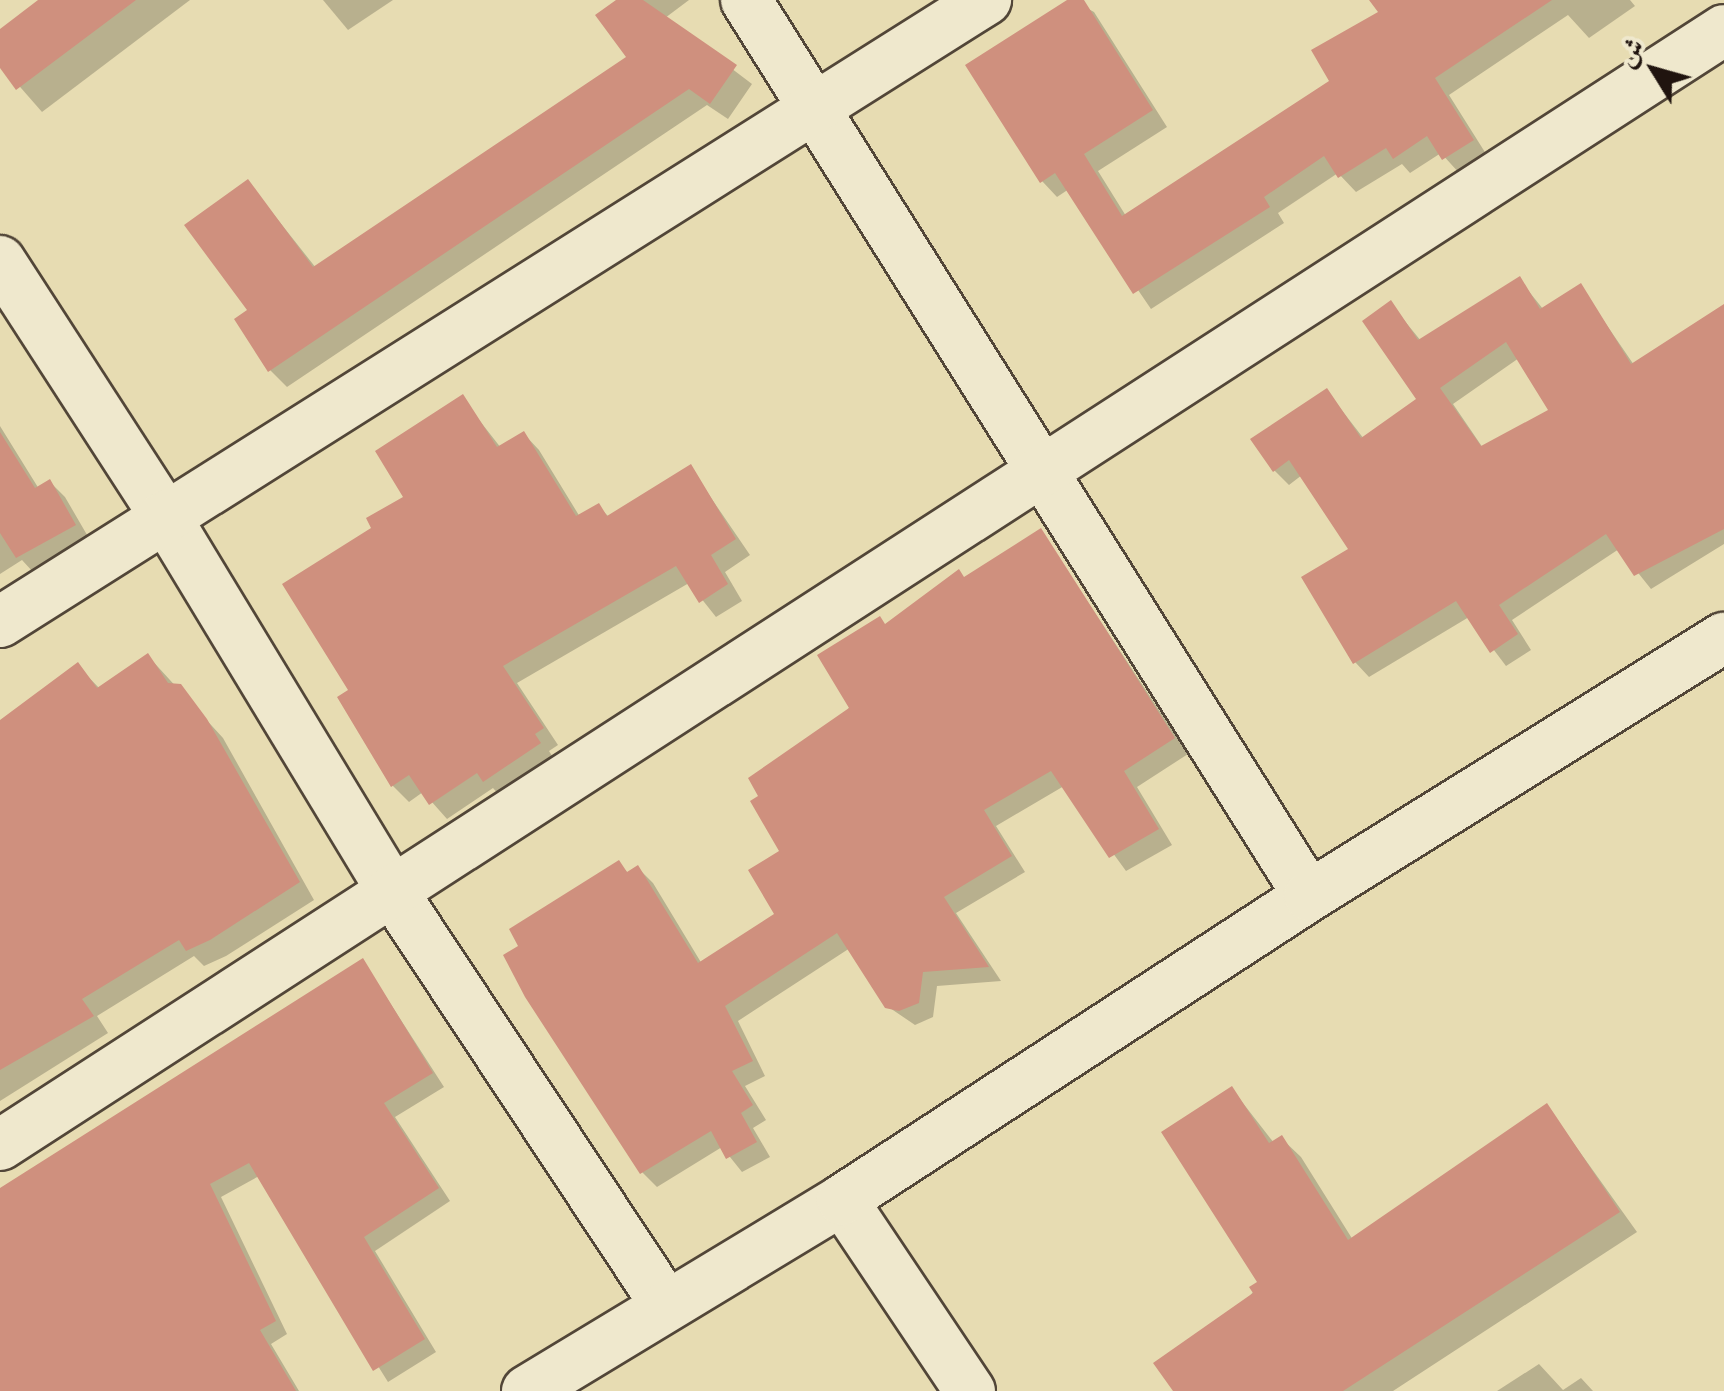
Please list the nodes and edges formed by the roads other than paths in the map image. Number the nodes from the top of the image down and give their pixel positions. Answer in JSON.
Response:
{"nodes":[{"id":1,"x":746,"y":0,"type":"edge"},
{"id":2,"x":986,"y":0,"type":"edge"},
{"id":3,"x":1724,"y":30,"type":"edge"},
{"id":4,"x":818,"y":106,"type":"junction"},
{"id":5,"x":0,"y":261,"type":"edge"},
{"id":6,"x":1043,"y":464,"type":"junction"},
{"id":7,"x":165,"y":516,"type":"junction"},
{"id":8,"x":0,"y":622,"type":"edge"},
{"id":9,"x":1724,"y":638,"type":"edge"},
{"id":10,"x":392,"y":891,"type":"junction"},
{"id":11,"x":1309,"y":896,"type":"junction"},
{"id":12,"x":0,"y":1146,"type":"edge"},
{"id":13,"x":842,"y":1200,"type":"junction"},
{"id":14,"x":666,"y":1305,"type":"junction"},
{"id":15,"x":527,"y":1391,"type":"edge"},
{"id":16,"x":970,"y":1391,"type":"edge"}],
"edges":[{"from":1,"to":4,"type":"street"},
{"from":2,"to":4,"type":"street"},
{"from":3,"to":6,"type":"street"},
{"from":4,"to":6,"type":"street"},
{"from":4,"to":7,"type":"street"},
{"from":5,"to":7,"type":"street"},
{"from":6,"to":10,"type":"street"},
{"from":6,"to":11,"type":"street"},
{"from":7,"to":8,"type":"street"},
{"from":7,"to":10,"type":"street"},
{"from":9,"to":11,"type":"street"},
{"from":10,"to":12,"type":"street"},
{"from":10,"to":14,"type":"street"},
{"from":11,"to":13,"type":"street"},
{"from":13,"to":14,"type":"street"},
{"from":13,"to":16,"type":"street"},
{"from":14,"to":15,"type":"street"}]}
